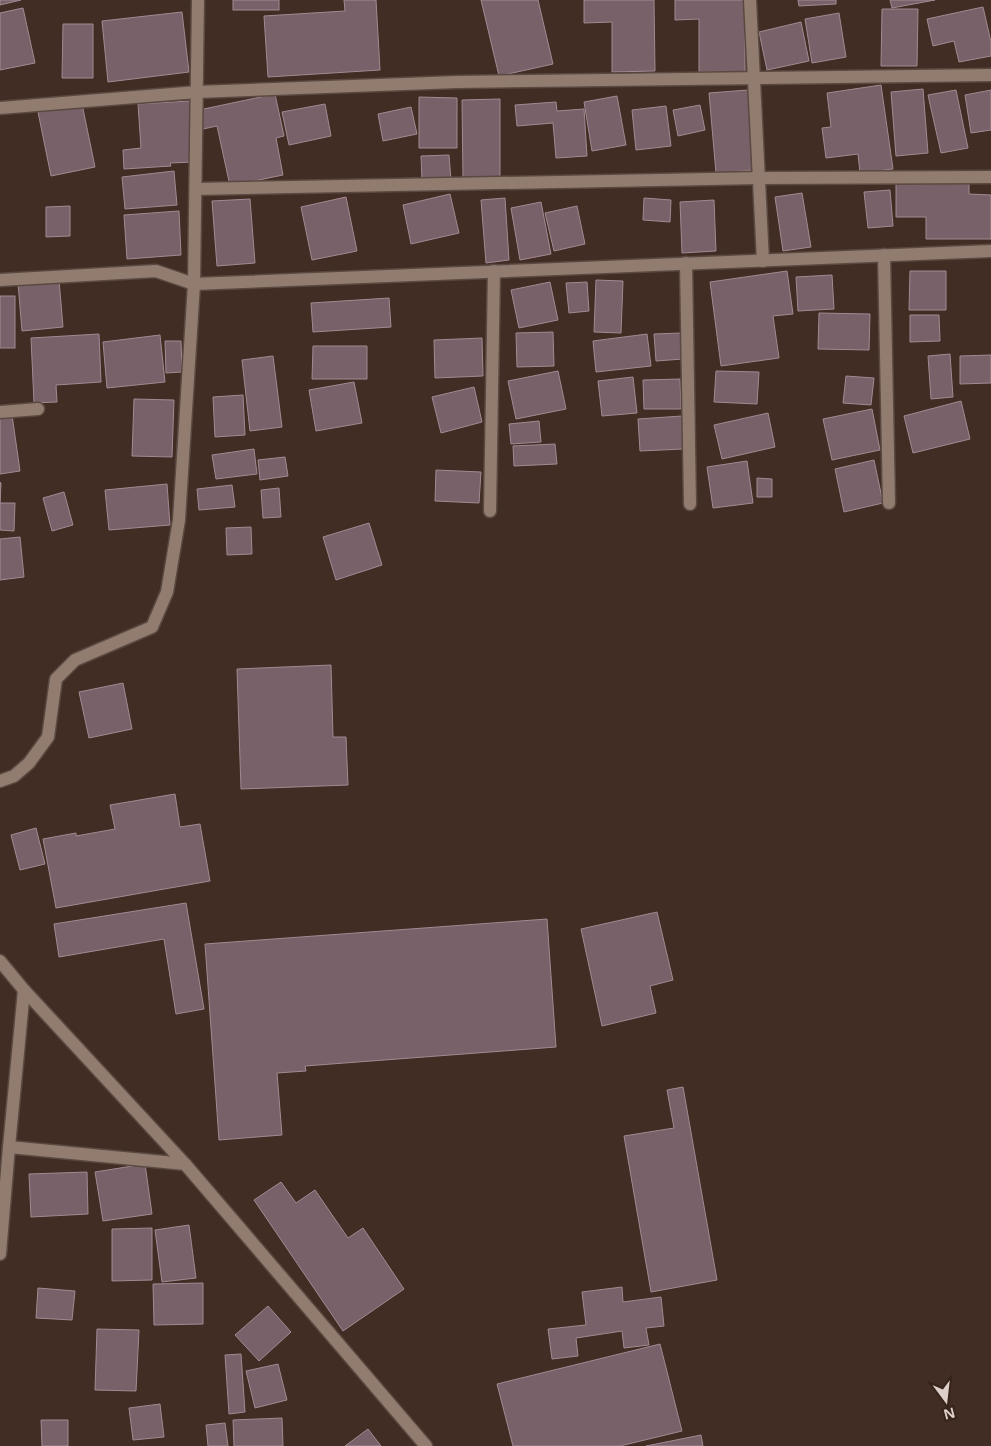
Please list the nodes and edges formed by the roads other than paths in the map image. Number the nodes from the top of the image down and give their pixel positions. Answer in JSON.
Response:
{"nodes":[{"id":1,"x":198,"y":0,"type":"edge"},
{"id":2,"x":750,"y":0,"type":"edge"},
{"id":3,"x":991,"y":75,"type":"edge"},
{"id":4,"x":754,"y":78,"type":"junction"},
{"id":5,"x":197,"y":92,"type":"junction"},
{"id":6,"x":0,"y":108,"type":"edge"},
{"id":7,"x":991,"y":177,"type":"edge"},
{"id":8,"x":759,"y":178,"type":"junction"},
{"id":9,"x":196,"y":189,"type":"junction"},
{"id":10,"x":991,"y":251,"type":"edge"},
{"id":11,"x":884,"y":255,"type":"junction"},
{"id":12,"x":763,"y":262,"type":"junction"},
{"id":13,"x":686,"y":263,"type":"junction"},
{"id":14,"x":494,"y":271,"type":"junction"},
{"id":15,"x":0,"y":280,"type":"edge"},
{"id":16,"x":194,"y":284,"type":"junction"},
{"id":17,"x":38,"y":409,"type":"dead end"},
{"id":18,"x":0,"y":412,"type":"edge"},
{"id":19,"x":889,"y":503,"type":"dead end"},
{"id":20,"x":690,"y":504,"type":"dead end"},
{"id":21,"x":490,"y":511,"type":"dead end"},
{"id":22,"x":0,"y":781,"type":"edge"},
{"id":23,"x":0,"y":961,"type":"edge"},
{"id":24,"x":24,"y":990,"type":"junction"},
{"id":25,"x":9,"y":1147,"type":"junction"},
{"id":26,"x":185,"y":1164,"type":"junction"},
{"id":27,"x":0,"y":1254,"type":"edge"},
{"id":28,"x":426,"y":1446,"type":"edge"}],
"edges":[{"from":1,"to":5,"type":"street"},
{"from":2,"to":4,"type":"street"},
{"from":3,"to":4,"type":"street"},
{"from":4,"to":5,"type":"street"},
{"from":4,"to":8,"type":"street"},
{"from":5,"to":6,"type":"street"},
{"from":5,"to":9,"type":"street"},
{"from":7,"to":8,"type":"street"},
{"from":8,"to":9,"type":"street"},
{"from":8,"to":12,"type":"street"},
{"from":9,"to":16,"type":"street"},
{"from":10,"to":11,"type":"street"},
{"from":11,"to":12,"type":"street"},
{"from":11,"to":19,"type":"street"},
{"from":12,"to":13,"type":"street"},
{"from":13,"to":14,"type":"street"},
{"from":13,"to":20,"type":"street"},
{"from":14,"to":16,"type":"street"},
{"from":14,"to":21,"type":"street"},
{"from":15,"to":16,"type":"street"},
{"from":16,"to":22,"type":"street"},
{"from":17,"to":18,"type":"street"},
{"from":23,"to":24,"type":"street"},
{"from":24,"to":25,"type":"street"},
{"from":24,"to":26,"type":"street"},
{"from":25,"to":26,"type":"street"},
{"from":25,"to":27,"type":"street"},
{"from":26,"to":28,"type":"street"}]}
